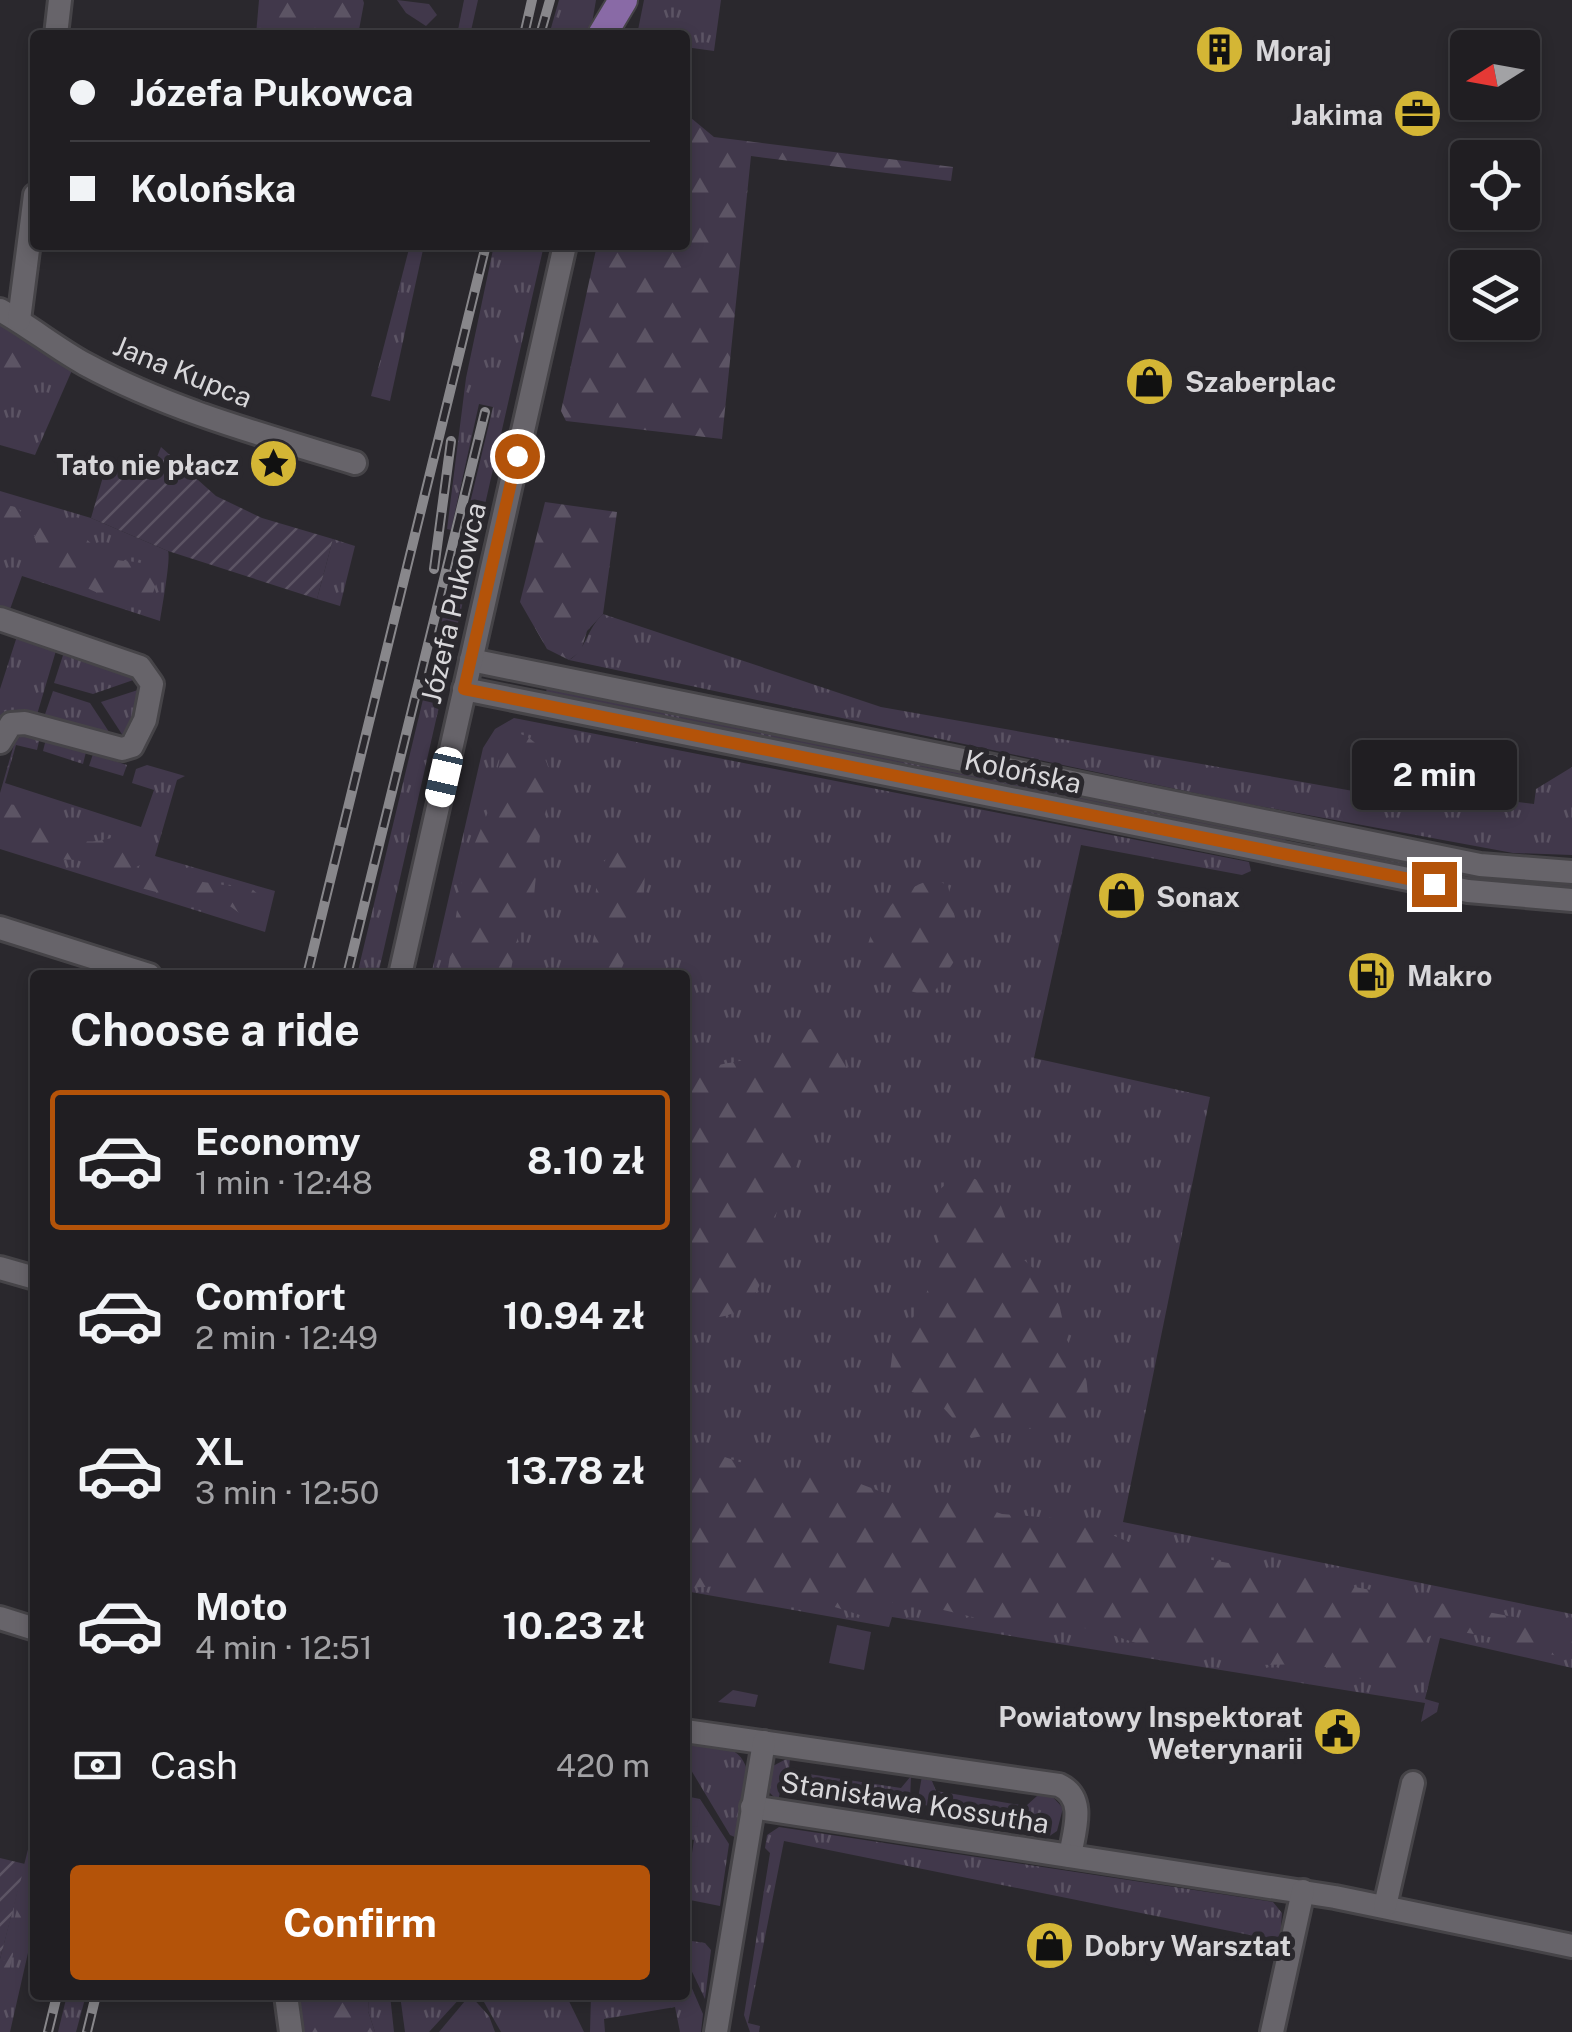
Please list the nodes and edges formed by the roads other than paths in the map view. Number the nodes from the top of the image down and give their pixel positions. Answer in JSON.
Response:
{"nodes":[{"id":1,"x":60,"y":0,"type":"edge"},
{"id":2,"x":608,"y":0,"type":"edge"},
{"id":3,"x":623,"y":0,"type":"edge"},
{"id":4,"x":57,"y":30,"type":"edge"},
{"id":5,"x":603,"y":30,"type":"edge"},
{"id":6,"x":605,"y":30,"type":"edge"},
{"id":7,"x":30,"y":217,"type":"edge"},
{"id":8,"x":563,"y":250,"type":"edge"},
{"id":9,"x":9,"y":315,"type":"edge"},
{"id":10,"x":355,"y":463,"type":"dead end"},
{"id":11,"x":0,"y":619,"type":"edge"},
{"id":12,"x":471,"y":660,"type":"junction"},
{"id":13,"x":464,"y":689,"type":"junction"},
{"id":14,"x":0,"y":742,"type":"edge"},
{"id":15,"x":1572,"y":872,"type":"edge"},
{"id":16,"x":1572,"y":900,"type":"edge"},
{"id":17,"x":0,"y":928,"type":"edge"},
{"id":18,"x":133,"y":970,"type":"edge"},
{"id":19,"x":401,"y":970,"type":"edge"},
{"id":20,"x":0,"y":1268,"type":"edge"},
{"id":21,"x":30,"y":1277,"type":"edge"},
{"id":22,"x":0,"y":1618,"type":"edge"},
{"id":23,"x":30,"y":1627,"type":"edge"},
{"id":24,"x":690,"y":1732,"type":"edge"},
{"id":25,"x":764,"y":1742,"type":"junction"},
{"id":26,"x":1413,"y":1783,"type":"dead end"},
{"id":27,"x":752,"y":1807,"type":"junction"},
{"id":28,"x":1070,"y":1856,"type":"junction"},
{"id":29,"x":1302,"y":1891,"type":"junction"},
{"id":30,"x":1385,"y":1906,"type":"junction"},
{"id":31,"x":1572,"y":1946,"type":"edge"},
{"id":32,"x":287,"y":2000,"type":"edge"},
{"id":33,"x":292,"y":2032,"type":"edge"},
{"id":34,"x":716,"y":2032,"type":"edge"},
{"id":35,"x":1272,"y":2032,"type":"edge"}],
"edges":[{"from":1,"to":4,"type":"street"},
{"from":2,"to":5,"type":"street"},
{"from":3,"to":6,"type":"main road"},
{"from":7,"to":9,"type":"street"},
{"from":8,"to":12,"type":"street","name":"Józefa Pukowca"},
{"from":9,"to":10,"type":"street","name":"Jana Kupca"},
{"from":11,"to":14,"type":"street"},
{"from":12,"to":13,"type":"street","name":"Józefa Pukowca"},
{"from":12,"to":15,"type":"street","name":"Kolońska"},
{"from":13,"to":16,"type":"street","name":"Kolońska"},
{"from":13,"to":19,"type":"street","name":"Józefa Pukowca"},
{"from":17,"to":18,"type":"street"},
{"from":20,"to":21,"type":"street"},
{"from":22,"to":23,"type":"street"},
{"from":24,"to":25,"type":"street","name":"Stanisława Kossutha"},
{"from":25,"to":27,"type":"street","name":"Stanisława Kossutha"},
{"from":25,"to":28,"type":"street","name":"Stanisława Kossutha"},
{"from":26,"to":30,"type":"street"},
{"from":27,"to":28,"type":"street","name":"Stanisława Kossutha"},
{"from":27,"to":34,"type":"street","name":"Stanisława Kossutha"},
{"from":28,"to":29,"type":"street","name":"Stanisława Kossutha"},
{"from":29,"to":30,"type":"street","name":"Stanisława Kossutha"},
{"from":29,"to":35,"type":"street"},
{"from":30,"to":31,"type":"street","name":"Stanisława Kossutha"},
{"from":32,"to":33,"type":"street"}]}
